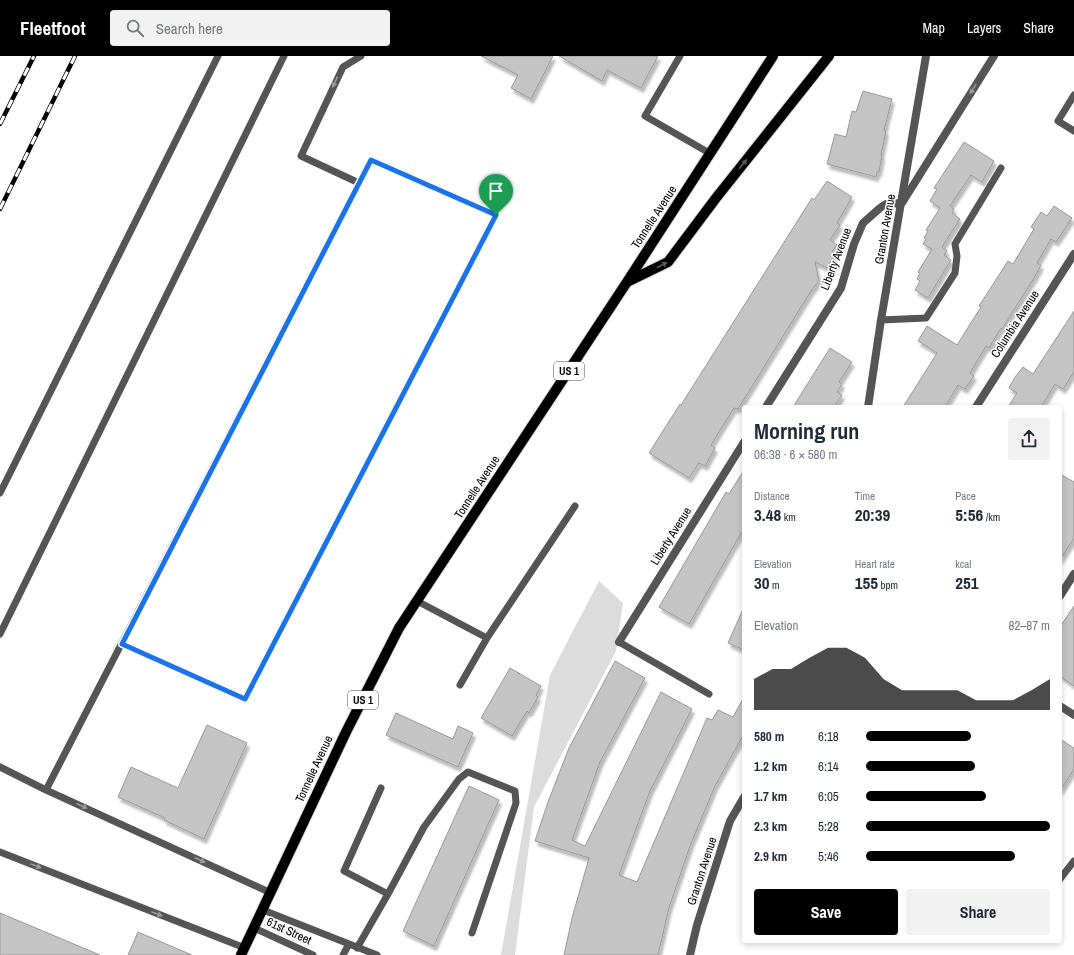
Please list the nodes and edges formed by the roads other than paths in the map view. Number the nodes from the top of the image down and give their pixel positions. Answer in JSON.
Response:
{"nodes":[{"id":1,"x":218,"y":56,"type":"edge"},
{"id":2,"x":284,"y":56,"type":"edge"},
{"id":3,"x":361,"y":56,"type":"edge"},
{"id":4,"x":680,"y":56,"type":"edge"},
{"id":5,"x":773,"y":56,"type":"edge"},
{"id":6,"x":829,"y":56,"type":"edge"},
{"id":7,"x":926,"y":56,"type":"edge"},
{"id":8,"x":992,"y":57,"type":"edge"},
{"id":9,"x":1074,"y":95,"type":"edge"},
{"id":10,"x":1074,"y":131,"type":"edge"},
{"id":11,"x":710,"y":154,"type":"junction"},
{"id":12,"x":1001,"y":168,"type":"dead end"},
{"id":13,"x":359,"y":183,"type":"junction"},
{"id":14,"x":902,"y":203,"type":"junction"},
{"id":15,"x":1074,"y":254,"type":"edge"},
{"id":16,"x":627,"y":282,"type":"junction"},
{"id":17,"x":881,"y":320,"type":"junction"},
{"id":18,"x":767,"y":405,"type":"edge"},
{"id":19,"x":868,"y":405,"type":"edge"},
{"id":20,"x":977,"y":405,"type":"edge"},
{"id":21,"x":742,"y":445,"type":"edge"},
{"id":22,"x":0,"y":493,"type":"edge"},
{"id":23,"x":575,"y":506,"type":"dead end"},
{"id":24,"x":1074,"y":574,"type":"edge"},
{"id":25,"x":1062,"y":593,"type":"edge"},
{"id":26,"x":417,"y":601,"type":"junction"},
{"id":27,"x":0,"y":634,"type":"edge"},
{"id":28,"x":487,"y":638,"type":"junction"},
{"id":29,"x":619,"y":642,"type":"joint"},
{"id":30,"x":122,"y":644,"type":"junction"},
{"id":31,"x":460,"y":685,"type":"dead end"},
{"id":32,"x":709,"y":694,"type":"dead end"},
{"id":33,"x":1062,"y":707,"type":"edge"},
{"id":34,"x":1074,"y":715,"type":"edge"},
{"id":35,"x":0,"y":767,"type":"edge"},
{"id":36,"x":381,"y":788,"type":"dead end"},
{"id":37,"x":46,"y":790,"type":"junction"},
{"id":38,"x":742,"y":800,"type":"edge"},
{"id":39,"x":0,"y":852,"type":"edge"},
{"id":40,"x":1074,"y":861,"type":"edge"},
{"id":41,"x":1062,"y":876,"type":"edge"},
{"id":42,"x":271,"y":893,"type":"junction"},
{"id":43,"x":388,"y":894,"type":"junction"},
{"id":44,"x":263,"y":910,"type":"junction"},
{"id":45,"x":254,"y":928,"type":"junction"},
{"id":46,"x":472,"y":933,"type":"dead end"},
{"id":47,"x":349,"y":944,"type":"junction"},
{"id":48,"x":357,"y":948,"type":"junction"},
{"id":49,"x":243,"y":951,"type":"edge"},
{"id":50,"x":313,"y":955,"type":"edge"},
{"id":51,"x":343,"y":955,"type":"edge"},
{"id":52,"x":377,"y":955,"type":"edge"},
{"id":53,"x":690,"y":955,"type":"edge"}],
"edges":[{"from":1,"to":22,"type":"lane"},
{"from":2,"to":27,"type":"lane"},
{"from":3,"to":13,"type":"lane","one_way":true},
{"from":4,"to":11,"type":"lane"},
{"from":5,"to":11,"type":"main road","name":"Tonnelle Avenue","number":"US 1"},
{"from":16,"to":6,"type":"main road","one_way":true},
{"from":7,"to":14,"type":"street","name":"Granton Avenue"},
{"from":8,"to":14,"type":"street","one_way":true},
{"from":9,"to":10,"type":"lane"},
{"from":11,"to":16,"type":"main road","name":"Tonnelle Avenue","number":"US 1"},
{"from":12,"to":17,"type":"lane"},
{"from":13,"to":30,"type":"lane"},
{"from":13,"to":30,"type":"lane"},
{"from":14,"to":17,"type":"street","name":"Granton Avenue"},
{"from":14,"to":18,"type":"street","name":"Liberty Avenue"},
{"from":15,"to":20,"type":"street","name":"Columbia Avenue"},
{"from":16,"to":26,"type":"main road","name":"Tonnelle Avenue","number":"US 1"},
{"from":17,"to":19,"type":"street","name":"Granton Avenue"},
{"from":21,"to":29,"type":"street","name":"Liberty Avenue"},
{"from":23,"to":28,"type":"lane"},
{"from":24,"to":25,"type":"street"},
{"from":26,"to":28,"type":"lane"},
{"from":26,"to":42,"type":"main road","name":"Tonnelle Avenue","number":"US 1"},
{"from":28,"to":31,"type":"lane"},
{"from":29,"to":32,"type":"lane"},
{"from":30,"to":37,"type":"lane"},
{"from":33,"to":34,"type":"street"},
{"from":35,"to":37,"type":"lane"},
{"from":36,"to":43,"type":"lane"},
{"from":37,"to":42,"type":"lane","one_way":true},
{"from":38,"to":53,"type":"street","name":"Granton Avenue"},
{"from":39,"to":49,"type":"lane","one_way":true},
{"from":40,"to":41,"type":"lane"},
{"from":42,"to":44,"type":"main road","name":"Tonnelle Avenue","number":"US 1"},
{"from":43,"to":46,"type":"lane"},
{"from":43,"to":48,"type":"lane"},
{"from":44,"to":45,"type":"main road","name":"Tonnelle Avenue","number":"US 1"},
{"from":44,"to":47,"type":"lane"},
{"from":45,"to":49,"type":"main road","name":"Tonnelle Avenue","number":"US 1"},
{"from":45,"to":50,"type":"lane","name":"61st Street"},
{"from":47,"to":48,"type":"lane"},
{"from":47,"to":51,"type":"lane"},
{"from":48,"to":52,"type":"lane"}]}
